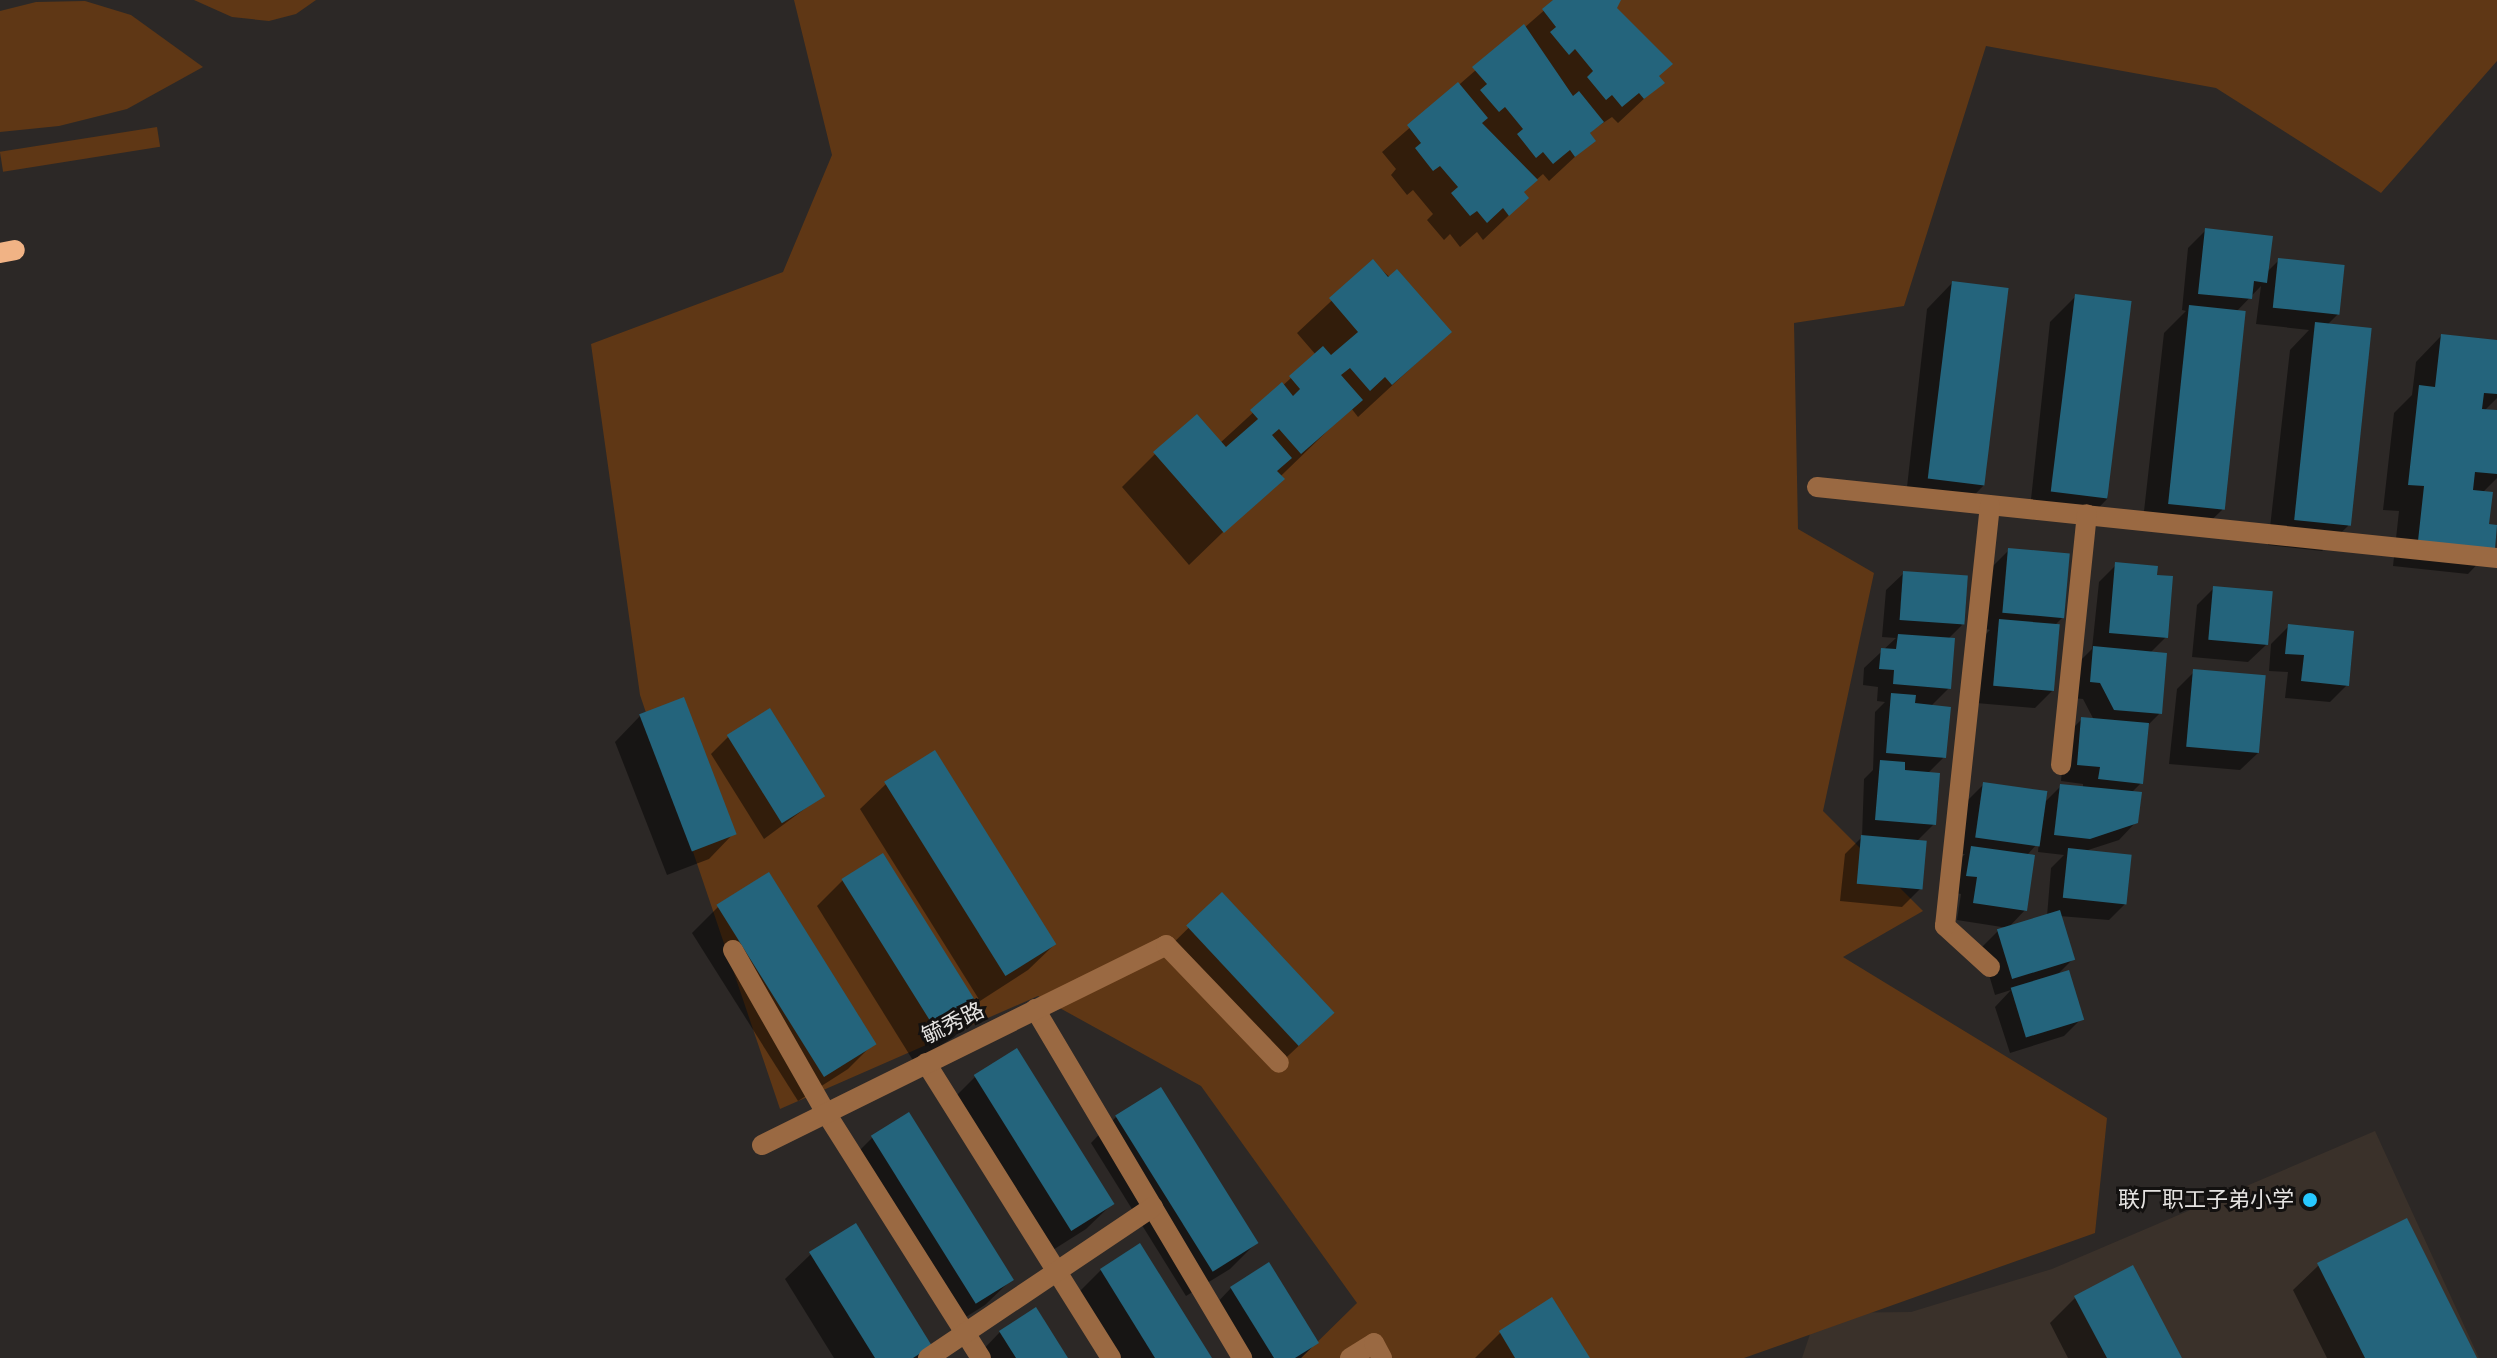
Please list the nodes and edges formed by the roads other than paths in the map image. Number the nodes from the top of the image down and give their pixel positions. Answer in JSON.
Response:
{"nodes":[{"id":1,"x":1817,"y":487,"type":"dead end"},
{"id":2,"x":1990,"y":505,"type":"junction"},
{"id":3,"x":2087,"y":514,"type":"junction"},
{"id":4,"x":2497,"y":558,"type":"edge"},
{"id":5,"x":2061,"y":765,"type":"dead end"},
{"id":6,"x":733,"y":950,"type":"dead end"},
{"id":7,"x":1990,"y":967,"type":"dead end"},
{"id":8,"x":1035,"y":1009,"type":"junction"},
{"id":9,"x":926,"y":1063,"type":"junction"},
{"id":10,"x":1279,"y":1063,"type":"dead end"},
{"id":11,"x":826,"y":1113,"type":"junction"},
{"id":12,"x":762,"y":1145,"type":"dead end"},
{"id":13,"x":1153,"y":1207,"type":"junction"},
{"id":14,"x":1057,"y":1272,"type":"junction"},
{"id":15,"x":965,"y":1333,"type":"junction"},
{"id":16,"x":928,"y":1358,"type":"edge"},
{"id":17,"x":981,"y":1358,"type":"edge"},
{"id":18,"x":1111,"y":1358,"type":"edge"},
{"id":19,"x":1242,"y":1358,"type":"edge"},
{"id":20,"x":1350,"y":1358,"type":"edge"},
{"id":21,"x":1382,"y":1358,"type":"edge"}],
"edges":[{"from":1,"to":2,"type":"street"},
{"from":2,"to":3,"type":"street"},
{"from":2,"to":7,"type":"street"},
{"from":3,"to":4,"type":"street"},
{"from":3,"to":5,"type":"street"},
{"from":6,"to":11,"type":"street"},
{"from":8,"to":9,"type":"street","name":"毓秀路"},
{"from":8,"to":10,"type":"street","name":"毓秀路"},
{"from":8,"to":13,"type":"street"},
{"from":9,"to":11,"type":"street","name":"毓秀路"},
{"from":9,"to":14,"type":"street"},
{"from":11,"to":12,"type":"street","name":"毓秀路"},
{"from":11,"to":15,"type":"street"},
{"from":13,"to":14,"type":"street"},
{"from":13,"to":19,"type":"street"},
{"from":14,"to":15,"type":"street"},
{"from":14,"to":18,"type":"street"},
{"from":15,"to":16,"type":"street"},
{"from":15,"to":17,"type":"street"},
{"from":20,"to":21,"type":"street"}]}
